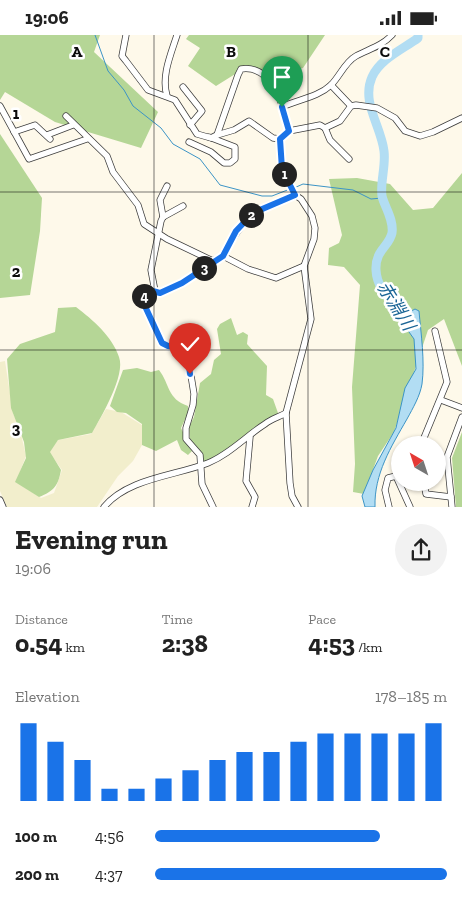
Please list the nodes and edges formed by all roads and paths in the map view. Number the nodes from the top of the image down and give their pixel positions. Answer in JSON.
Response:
{"nodes":[{"id":1,"x":126,"y":35,"type":"edge"},
{"id":2,"x":177,"y":35,"type":"edge"},
{"id":3,"x":392,"y":35,"type":"edge"},
{"id":4,"x":331,"y":85,"type":"junction"},
{"id":5,"x":183,"y":87,"type":"dead end"},
{"id":6,"x":166,"y":96,"type":"junction"},
{"id":7,"x":0,"y":106,"type":"edge"},
{"id":8,"x":352,"y":106,"type":"junction"},
{"id":9,"x":282,"y":107,"type":"junction"},
{"id":10,"x":66,"y":116,"type":"dead end"},
{"id":11,"x":462,"y":118,"type":"edge"},
{"id":12,"x":73,"y":125,"type":"junction"},
{"id":13,"x":190,"y":125,"type":"junction"},
{"id":14,"x":325,"y":128,"type":"junction"},
{"id":15,"x":289,"y":131,"type":"junction"},
{"id":16,"x":14,"y":132,"type":"junction"},
{"id":17,"x":218,"y":135,"type":"junction"},
{"id":18,"x":209,"y":137,"type":"junction"},
{"id":19,"x":87,"y":139,"type":"junction"},
{"id":20,"x":280,"y":139,"type":"junction"},
{"id":21,"x":189,"y":142,"type":"dead end"},
{"id":22,"x":349,"y":159,"type":"dead end"},
{"id":23,"x":167,"y":187,"type":"dead end"},
{"id":24,"x":295,"y":194,"type":"junction"},
{"id":25,"x":184,"y":205,"type":"dead end"},
{"id":26,"x":163,"y":217,"type":"junction"},
{"id":27,"x":159,"y":233,"type":"junction"},
{"id":28,"x":223,"y":256,"type":"junction"},
{"id":29,"x":213,"y":261,"type":"junction"},
{"id":30,"x":304,"y":265,"type":"junction"},
{"id":31,"x":155,"y":291,"type":"junction"},
{"id":32,"x":436,"y":331,"type":"dead end"},
{"id":33,"x":441,"y":400,"type":"junction"},
{"id":34,"x":462,"y":407,"type":"edge"},
{"id":35,"x":286,"y":413,"type":"junction"},
{"id":36,"x":462,"y":417,"type":"edge"},
{"id":37,"x":424,"y":436,"type":"edge"},
{"id":38,"x":250,"y":437,"type":"junction"},
{"id":39,"x":200,"y":465,"type":"junction"},
{"id":40,"x":391,"y":477,"type":"edge"},
{"id":41,"x":404,"y":491,"type":"edge"},
{"id":42,"x":425,"y":491,"type":"edge"},
{"id":43,"x":452,"y":497,"type":"junction"},
{"id":44,"x":0,"y":500,"type":"edge"},
{"id":45,"x":3,"y":507,"type":"edge"},
{"id":46,"x":104,"y":507,"type":"edge"},
{"id":47,"x":213,"y":507,"type":"edge"},
{"id":48,"x":252,"y":507,"type":"edge"},
{"id":49,"x":298,"y":507,"type":"edge"},
{"id":50,"x":389,"y":507,"type":"edge"},
{"id":51,"x":410,"y":507,"type":"edge"},
{"id":52,"x":452,"y":507,"type":"edge"}],
"edges":[{"from":1,"to":6,"type":"street"},
{"from":2,"to":6,"type":"street"},
{"from":3,"to":4,"type":"street"},
{"from":4,"to":8,"type":"street"},
{"from":4,"to":9,"type":"street"},
{"from":5,"to":13,"type":"street"},
{"from":6,"to":13,"type":"street"},
{"from":7,"to":16,"type":"street"},
{"from":8,"to":11,"type":"street"},
{"from":8,"to":14,"type":"street"},
{"from":9,"to":15,"type":"street"},
{"from":9,"to":17,"type":"street"},
{"from":10,"to":12,"type":"street"},
{"from":12,"to":16,"type":"street"},
{"from":12,"to":19,"type":"street"},
{"from":13,"to":18,"type":"street"},
{"from":14,"to":15,"type":"street"},
{"from":14,"to":22,"type":"street"},
{"from":15,"to":20,"type":"street"},
{"from":16,"to":19,"type":"street"},
{"from":17,"to":18,"type":"street"},
{"from":17,"to":20,"type":"street"},
{"from":18,"to":21,"type":"street"},
{"from":19,"to":27,"type":"street"},
{"from":20,"to":24,"type":"street"},
{"from":23,"to":26,"type":"street"},
{"from":24,"to":28,"type":"street"},
{"from":24,"to":30,"type":"street"},
{"from":25,"to":26,"type":"street"},
{"from":26,"to":27,"type":"street"},
{"from":27,"to":29,"type":"street"},
{"from":27,"to":31,"type":"street"},
{"from":28,"to":29,"type":"street"},
{"from":28,"to":30,"type":"street"},
{"from":29,"to":31,"type":"street"},
{"from":30,"to":35,"type":"street"},
{"from":31,"to":39,"type":"street"},
{"from":32,"to":33,"type":"street"},
{"from":33,"to":34,"type":"street"},
{"from":33,"to":37,"type":"street"},
{"from":35,"to":38,"type":"street"},
{"from":35,"to":49,"type":"street"},
{"from":36,"to":43,"type":"street"},
{"from":38,"to":39,"type":"street"},
{"from":38,"to":48,"type":"street"},
{"from":39,"to":46,"type":"street"},
{"from":39,"to":47,"type":"street"},
{"from":40,"to":50,"type":"street"},
{"from":41,"to":51,"type":"street"},
{"from":42,"to":43,"type":"street"},
{"from":43,"to":52,"type":"street"},
{"from":44,"to":45,"type":"street"}]}
